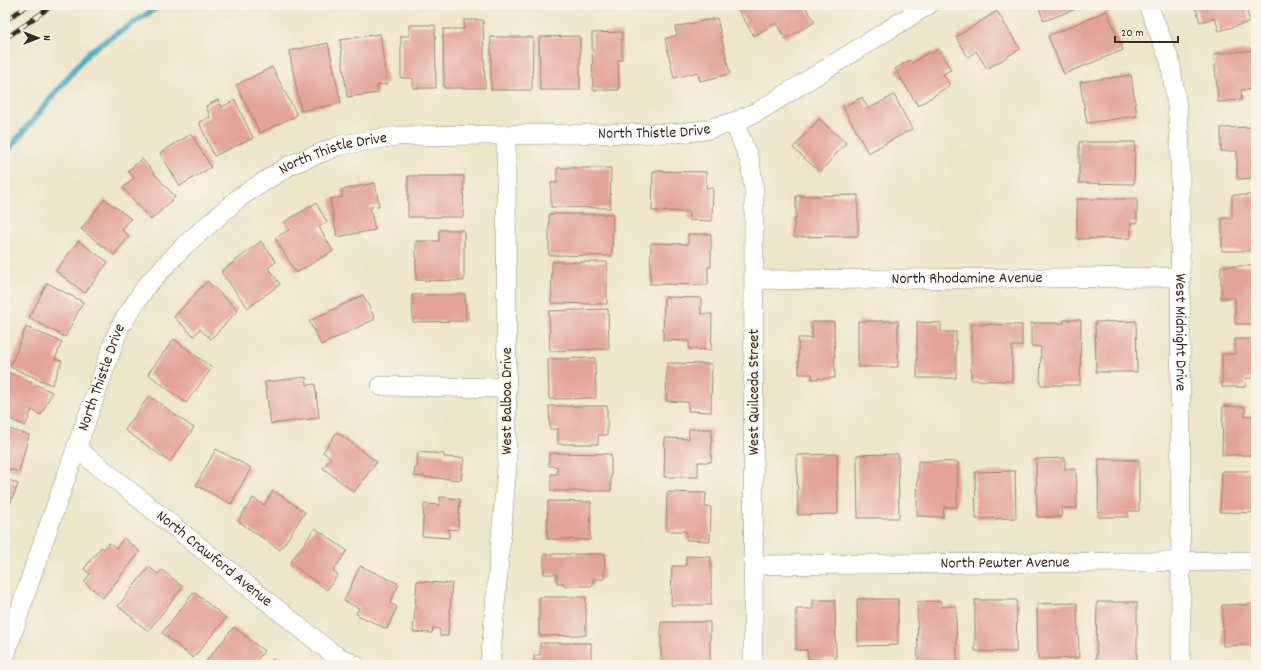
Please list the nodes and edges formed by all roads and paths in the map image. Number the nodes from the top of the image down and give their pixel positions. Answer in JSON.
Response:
{"nodes":[{"id":1,"x":928,"y":5,"type":"edge"},
{"id":2,"x":1148,"y":5,"type":"edge"},
{"id":3,"x":734,"y":122,"type":"junction"},
{"id":4,"x":506,"y":135,"type":"junction"},
{"id":5,"x":1180,"y":277,"type":"junction"},
{"id":6,"x":754,"y":280,"type":"junction"},
{"id":7,"x":381,"y":386,"type":"dead end"},
{"id":8,"x":507,"y":388,"type":"junction"},
{"id":9,"x":76,"y":448,"type":"junction"},
{"id":10,"x":1256,"y":561,"type":"edge"},
{"id":11,"x":1181,"y":562,"type":"junction"},
{"id":12,"x":754,"y":565,"type":"junction"},
{"id":13,"x":5,"y":656,"type":"edge"},
{"id":14,"x":355,"y":665,"type":"edge"},
{"id":15,"x":490,"y":665,"type":"edge"},
{"id":16,"x":753,"y":665,"type":"edge"},
{"id":17,"x":1181,"y":665,"type":"edge"}],
"edges":[{"from":1,"to":3,"type":"street","name":"North Thistle Drive"},
{"from":2,"to":5,"type":"street","name":"West Midnight Drive"},
{"from":3,"to":4,"type":"street","name":"North Thistle Drive"},
{"from":3,"to":6,"type":"street","name":"West Quilceda Street"},
{"from":4,"to":8,"type":"street","name":"West Balboa Drive"},
{"from":4,"to":9,"type":"street","name":"North Thistle Drive"},
{"from":5,"to":6,"type":"street","name":"North Rhodamine Avenue"},
{"from":5,"to":11,"type":"street","name":"West Midnight Drive"},
{"from":6,"to":12,"type":"street","name":"West Quilceda Street"},
{"from":7,"to":8,"type":"street"},
{"from":8,"to":15,"type":"street","name":"West Balboa Drive"},
{"from":9,"to":13,"type":"street","name":"North Thistle Drive"},
{"from":9,"to":14,"type":"street","name":"North Crawford Avenue"},
{"from":10,"to":11,"type":"street","name":"North Pewter Avenue"},
{"from":11,"to":12,"type":"street","name":"North Pewter Avenue"},
{"from":11,"to":17,"type":"street","name":"West Midnight Drive"},
{"from":12,"to":16,"type":"street","name":"West Quilceda Street"}]}
